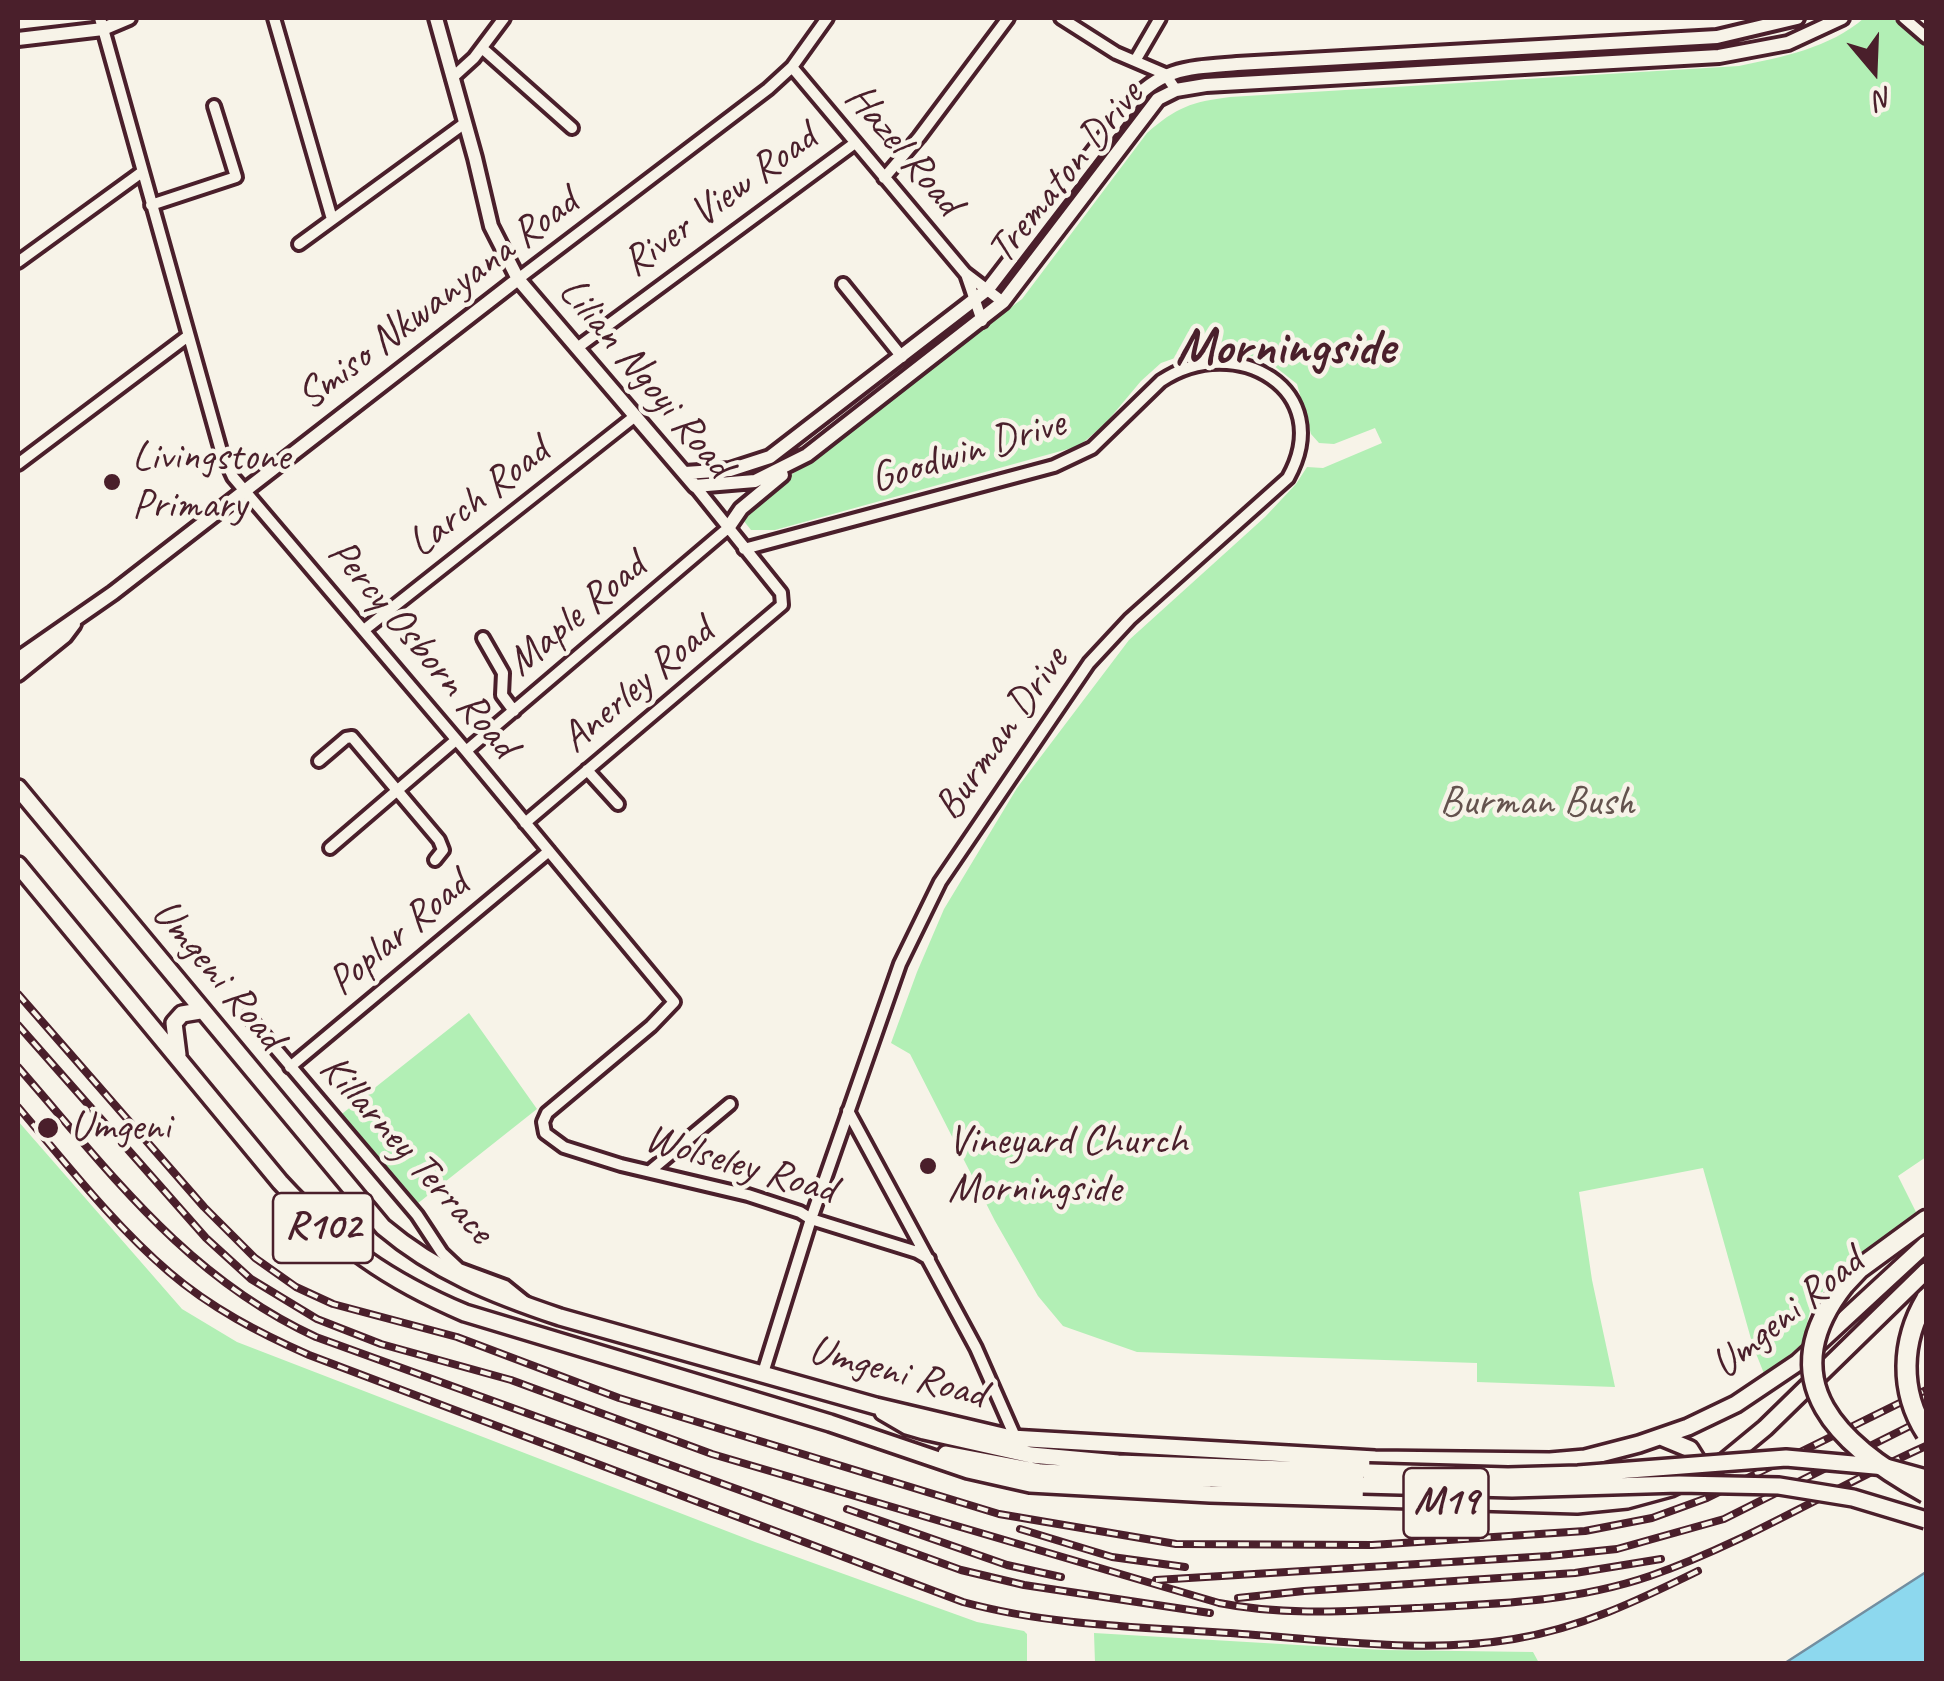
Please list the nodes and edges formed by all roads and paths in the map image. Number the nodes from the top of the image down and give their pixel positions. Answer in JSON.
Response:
{"nodes":[{"id":1,"x":128,"y":18,"type":"edge"},
{"id":2,"x":274,"y":18,"type":"edge"},
{"id":3,"x":436,"y":18,"type":"edge"},
{"id":4,"x":504,"y":18,"type":"edge"},
{"id":5,"x":825,"y":18,"type":"edge"},
{"id":6,"x":1008,"y":18,"type":"edge"},
{"id":7,"x":1061,"y":18,"type":"edge"},
{"id":8,"x":1160,"y":18,"type":"edge"},
{"id":9,"x":1796,"y":18,"type":"edge"},
{"id":10,"x":1842,"y":18,"type":"edge"},
{"id":11,"x":1904,"y":18,"type":"edge"},
{"id":12,"x":101,"y":23,"type":"edge"},
{"id":13,"x":1717,"y":37,"type":"junction"},
{"id":14,"x":1926,"y":37,"type":"edge"},
{"id":15,"x":18,"y":39,"type":"edge"},
{"id":16,"x":1587,"y":44,"type":"junction"},
{"id":17,"x":482,"y":48,"type":"junction"},
{"id":18,"x":1480,"y":50,"type":"junction"},
{"id":19,"x":1395,"y":56,"type":"junction"},
{"id":20,"x":1720,"y":56,"type":"junction"},
{"id":21,"x":1135,"y":61,"type":"junction"},
{"id":22,"x":1277,"y":62,"type":"junction"},
{"id":23,"x":1587,"y":64,"type":"junction"},
{"id":24,"x":792,"y":68,"type":"junction"},
{"id":25,"x":1146,"y":68,"type":"junction"},
{"id":26,"x":1480,"y":70,"type":"junction"},
{"id":27,"x":1165,"y":74,"type":"junction"},
{"id":28,"x":1396,"y":75,"type":"junction"},
{"id":29,"x":452,"y":78,"type":"junction"},
{"id":30,"x":1278,"y":81,"type":"junction"},
{"id":31,"x":1149,"y":84,"type":"junction"},
{"id":32,"x":1176,"y":90,"type":"junction"},
{"id":33,"x":1158,"y":99,"type":"junction"},
{"id":34,"x":214,"y":106,"type":"dead end"},
{"id":35,"x":465,"y":123,"type":"junction"},
{"id":36,"x":572,"y":128,"type":"dead end"},
{"id":37,"x":854,"y":143,"type":"junction"},
{"id":38,"x":142,"y":172,"type":"junction"},
{"id":39,"x":884,"y":178,"type":"junction"},
{"id":40,"x":1067,"y":187,"type":"junction"},
{"id":41,"x":1084,"y":197,"type":"junction"},
{"id":42,"x":152,"y":205,"type":"junction"},
{"id":43,"x":332,"y":219,"type":"junction"},
{"id":44,"x":299,"y":244,"type":"dead end"},
{"id":45,"x":18,"y":262,"type":"edge"},
{"id":46,"x":966,"y":273,"type":"junction"},
{"id":47,"x":518,"y":279,"type":"junction"},
{"id":48,"x":843,"y":284,"type":"dead end"},
{"id":49,"x":988,"y":289,"type":"junction"},
{"id":50,"x":975,"y":299,"type":"junction"},
{"id":51,"x":1003,"y":302,"type":"junction"},
{"id":52,"x":982,"y":322,"type":"junction"},
{"id":53,"x":188,"y":336,"type":"junction"},
{"id":54,"x":577,"y":348,"type":"junction"},
{"id":55,"x":902,"y":357,"type":"junction"},
{"id":56,"x":866,"y":384,"type":"junction"},
{"id":57,"x":880,"y":399,"type":"junction"},
{"id":58,"x":634,"y":417,"type":"junction"},
{"id":59,"x":784,"y":446,"type":"junction"},
{"id":60,"x":1298,"y":456,"type":"joint"},
{"id":61,"x":801,"y":458,"type":"junction"},
{"id":62,"x":18,"y":464,"type":"edge"},
{"id":63,"x":684,"y":473,"type":"junction"},
{"id":64,"x":695,"y":486,"type":"junction"},
{"id":65,"x":245,"y":490,"type":"junction"},
{"id":66,"x":728,"y":528,"type":"junction"},
{"id":67,"x":744,"y":549,"type":"junction"},
{"id":68,"x":781,"y":594,"type":"joint"},
{"id":69,"x":75,"y":622,"type":"junction"},
{"id":70,"x":364,"y":630,"type":"junction"},
{"id":71,"x":482,"y":638,"type":"dead end"},
{"id":72,"x":18,"y":659,"type":"edge"},
{"id":73,"x":18,"y":674,"type":"edge"},
{"id":74,"x":514,"y":711,"type":"junction"},
{"id":75,"x":456,"y":740,"type":"junction"},
{"id":76,"x":466,"y":751,"type":"junction"},
{"id":77,"x":319,"y":761,"type":"dead end"},
{"id":78,"x":587,"y":770,"type":"junction"},
{"id":79,"x":18,"y":788,"type":"edge"},
{"id":80,"x":397,"y":790,"type":"junction"},
{"id":81,"x":618,"y":804,"type":"dead end"},
{"id":82,"x":525,"y":823,"type":"junction"},
{"id":83,"x":330,"y":848,"type":"dead end"},
{"id":84,"x":549,"y":851,"type":"junction"},
{"id":85,"x":435,"y":860,"type":"dead end"},
{"id":86,"x":18,"y":864,"type":"edge"},
{"id":87,"x":200,"y":1011,"type":"junction"},
{"id":88,"x":248,"y":1016,"type":"dead end"},
{"id":89,"x":179,"y":1058,"type":"junction"},
{"id":90,"x":290,"y":1067,"type":"junction"},
{"id":91,"x":730,"y":1104,"type":"dead end"},
{"id":92,"x":848,"y":1112,"type":"junction"},
{"id":93,"x":543,"y":1122,"type":"joint"},
{"id":94,"x":650,"y":1172,"type":"junction"},
{"id":95,"x":811,"y":1220,"type":"junction"},
{"id":96,"x":1926,"y":1220,"type":"edge"},
{"id":97,"x":1926,"y":1244,"type":"edge"},
{"id":98,"x":929,"y":1260,"type":"junction"},
{"id":99,"x":1926,"y":1271,"type":"edge"},
{"id":100,"x":1926,"y":1299,"type":"edge"},
{"id":101,"x":530,"y":1308,"type":"junction"},
{"id":102,"x":763,"y":1373,"type":"junction"},
{"id":103,"x":876,"y":1406,"type":"junction"},
{"id":104,"x":1926,"y":1433,"type":"edge"},
{"id":105,"x":1661,"y":1437,"type":"junction"},
{"id":106,"x":1016,"y":1439,"type":"junction"},
{"id":107,"x":888,"y":1442,"type":"junction"},
{"id":108,"x":1705,"y":1473,"type":"junction"},
{"id":109,"x":1366,"y":1478,"type":"junction"},
{"id":110,"x":1926,"y":1478,"type":"edge"},
{"id":111,"x":1926,"y":1493,"type":"edge"},
{"id":112,"x":1926,"y":1520,"type":"edge"}],
"edges":[{"from":1,"to":12,"type":"street"},
{"from":2,"to":43,"type":"street"},
{"from":3,"to":29,"type":"street","name":"Lilian Ngoyi Road"},
{"from":4,"to":17,"type":"street"},
{"from":5,"to":24,"type":"street","name":"Smiso Nkwanyana Road"},
{"from":6,"to":39,"type":"street"},
{"from":7,"to":21,"type":"street"},
{"from":8,"to":21,"type":"street"},
{"from":9,"to":13,"type":"street","name":"Trematon Drive"},
{"from":10,"to":20,"type":"street","name":"Trematon Drive"},
{"from":11,"to":14,"type":"street"},
{"from":12,"to":15,"type":"street"},
{"from":12,"to":38,"type":"street","name":"Percy Osborn Road"},
{"from":13,"to":16,"type":"street","name":"Trematon Drive"},
{"from":13,"to":20,"type":"street"},
{"from":16,"to":18,"type":"street","name":"Trematon Drive"},
{"from":16,"to":23,"type":"street"},
{"from":17,"to":29,"type":"street"},
{"from":17,"to":36,"type":"street"},
{"from":18,"to":19,"type":"street","name":"Trematon Drive"},
{"from":18,"to":26,"type":"street"},
{"from":19,"to":22,"type":"street","name":"Trematon Drive"},
{"from":19,"to":28,"type":"street"},
{"from":20,"to":23,"type":"street","name":"Trematon Drive"},
{"from":21,"to":25,"type":"street"},
{"from":22,"to":27,"type":"street","name":"Trematon Drive"},
{"from":22,"to":30,"type":"street"},
{"from":23,"to":26,"type":"street","name":"Trematon Drive"},
{"from":24,"to":37,"type":"street","name":"Hazel Road"},
{"from":24,"to":47,"type":"street","name":"Smiso Nkwanyana Road"},
{"from":25,"to":27,"type":"street"},
{"from":25,"to":31,"type":"street"},
{"from":26,"to":28,"type":"street","name":"Trematon Drive"},
{"from":27,"to":31,"type":"street","name":"Trematon Drive"},
{"from":27,"to":32,"type":"street"},
{"from":28,"to":30,"type":"street","name":"Trematon Drive"},
{"from":29,"to":35,"type":"street","name":"Lilian Ngoyi Road"},
{"from":30,"to":32,"type":"street","name":"Trematon Drive"},
{"from":31,"to":33,"type":"street"},
{"from":31,"to":40,"type":"street","name":"Trematon Drive"},
{"from":32,"to":33,"type":"street","name":"Trematon Drive"},
{"from":33,"to":41,"type":"street","name":"Trematon Drive"},
{"from":34,"to":42,"type":"street"},
{"from":35,"to":43,"type":"street"},
{"from":35,"to":47,"type":"street","name":"Lilian Ngoyi Road"},
{"from":37,"to":39,"type":"street","name":"Hazel Road"},
{"from":37,"to":54,"type":"street","name":"River View Road"},
{"from":38,"to":42,"type":"street","name":"Percy Osborn Road"},
{"from":38,"to":45,"type":"street"},
{"from":39,"to":46,"type":"street","name":"Hazel Road"},
{"from":40,"to":41,"type":"street"},
{"from":40,"to":49,"type":"street","name":"Trematon Drive"},
{"from":41,"to":51,"type":"street","name":"Trematon Drive"},
{"from":42,"to":53,"type":"street","name":"Percy Osborn Road"},
{"from":43,"to":44,"type":"street"},
{"from":46,"to":49,"type":"street","name":"Hazel Road"},
{"from":46,"to":50,"type":"street","name":"Hazel Road"},
{"from":47,"to":54,"type":"street","name":"Lilian Ngoyi Road"},
{"from":47,"to":65,"type":"street","name":"Smiso Nkwanyana Road"},
{"from":48,"to":55,"type":"street"},
{"from":49,"to":50,"type":"street","name":"Trematon Drive"},
{"from":49,"to":51,"type":"street","name":"Hazel Road"},
{"from":50,"to":52,"type":"street","name":"Hazel Road"},
{"from":50,"to":55,"type":"street","name":"Trematon Drive"},
{"from":51,"to":52,"type":"street","name":"Trematon Drive"},
{"from":52,"to":57,"type":"street","name":"Trematon Drive"},
{"from":53,"to":62,"type":"street"},
{"from":53,"to":65,"type":"street","name":"Percy Osborn Road"},
{"from":54,"to":58,"type":"street","name":"Lilian Ngoyi Road"},
{"from":55,"to":56,"type":"street","name":"Trematon Drive"},
{"from":56,"to":57,"type":"street"},
{"from":56,"to":59,"type":"street","name":"Trematon Drive"},
{"from":57,"to":61,"type":"street","name":"Trematon Drive"},
{"from":58,"to":63,"type":"street","name":"Lilian Ngoyi Road"},
{"from":58,"to":70,"type":"street","name":"Larch Road"},
{"from":59,"to":61,"type":"street"},
{"from":59,"to":63,"type":"street","name":"Trematon Drive"},
{"from":60,"to":67,"type":"street","name":"Goodwin Drive"},
{"from":60,"to":92,"type":"street","name":"Burman Drive"},
{"from":61,"to":64,"type":"street","name":"Trematon Drive"},
{"from":61,"to":66,"type":"street"},
{"from":63,"to":64,"type":"street","name":"Lilian Ngoyi Road"},
{"from":64,"to":66,"type":"street","name":"Lilian Ngoyi Road"},
{"from":65,"to":69,"type":"street","name":"Smiso Nkwanyana Road"},
{"from":65,"to":70,"type":"street","name":"Percy Osborn Road"},
{"from":66,"to":67,"type":"street","name":"Lilian Ngoyi Road"},
{"from":66,"to":74,"type":"street","name":"Maple Road"},
{"from":67,"to":68,"type":"street","name":"Lilian Ngoyi Road"},
{"from":68,"to":78,"type":"street","name":"Anerley Road"},
{"from":69,"to":72,"type":"street","name":"Smiso Nkwanyana Road"},
{"from":69,"to":73,"type":"street","name":"Smiso Nkwanyana Road"},
{"from":70,"to":75,"type":"street","name":"Percy Osborn Road"},
{"from":71,"to":74,"type":"street"},
{"from":74,"to":76,"type":"street","name":"Maple Road"},
{"from":75,"to":76,"type":"street","name":"Percy Osborn Road"},
{"from":75,"to":80,"type":"street"},
{"from":76,"to":82,"type":"street","name":"Percy Osborn Road"},
{"from":77,"to":80,"type":"street"},
{"from":78,"to":81,"type":"street"},
{"from":78,"to":82,"type":"street","name":"Anerley Road"},
{"from":79,"to":87,"type":"main road","name":"Umgeni Road","number":"R102"},
{"from":80,"to":83,"type":"street"},
{"from":80,"to":85,"type":"street"},
{"from":82,"to":84,"type":"street","name":"Percy Osborn Road"},
{"from":84,"to":90,"type":"street","name":"Poplar Road"},
{"from":84,"to":93,"type":"street","name":"Percy Osborn Road"},
{"from":86,"to":89,"type":"main road","name":"Umgeni Road","number":"R102"},
{"from":87,"to":89,"type":"main road"},
{"from":87,"to":101,"type":"main road","name":"Umgeni Road","number":"R102"},
{"from":88,"to":90,"type":"street","name":"Killarney Terrace"},
{"from":89,"to":107,"type":"main road","name":"Umgeni Road","number":"R102"},
{"from":90,"to":101,"type":"street","name":"Killarney Terrace"},
{"from":91,"to":94,"type":"street"},
{"from":92,"to":95,"type":"street","name":"Burman Drive"},
{"from":92,"to":98,"type":"street"},
{"from":93,"to":94,"type":"street","name":"Wolseley Road"},
{"from":94,"to":95,"type":"street","name":"Wolseley Road"},
{"from":95,"to":98,"type":"street","name":"Wolseley Road"},
{"from":95,"to":102,"type":"street","name":"Burman Drive"},
{"from":96,"to":111,"type":"highway","bridge":true},
{"from":97,"to":105,"type":"main road","name":"Umgeni Road","number":"M19"},
{"from":98,"to":106,"type":"street"},
{"from":99,"to":108,"type":"main road","name":"Umgeni Road","number":"M19"},
{"from":100,"to":104,"type":"highway","bridge":true},
{"from":101,"to":102,"type":"main road","name":"Umgeni Road","number":"R102"},
{"from":102,"to":103,"type":"main road","name":"Umgeni Road","number":"R102"},
{"from":103,"to":106,"type":"main road","name":"Umgeni Road","number":"M19"},
{"from":103,"to":109,"type":"main road"},
{"from":105,"to":106,"type":"main road","name":"Umgeni Road","number":"M19"},
{"from":105,"to":108,"type":"main road"},
{"from":107,"to":108,"type":"main road","name":"Umgeni Road","number":"M19"},
{"from":107,"to":109,"type":"main road"},
{"from":109,"to":110,"type":"main road","bridge":true},
{"from":109,"to":112,"type":"main road","bridge":true}]}
